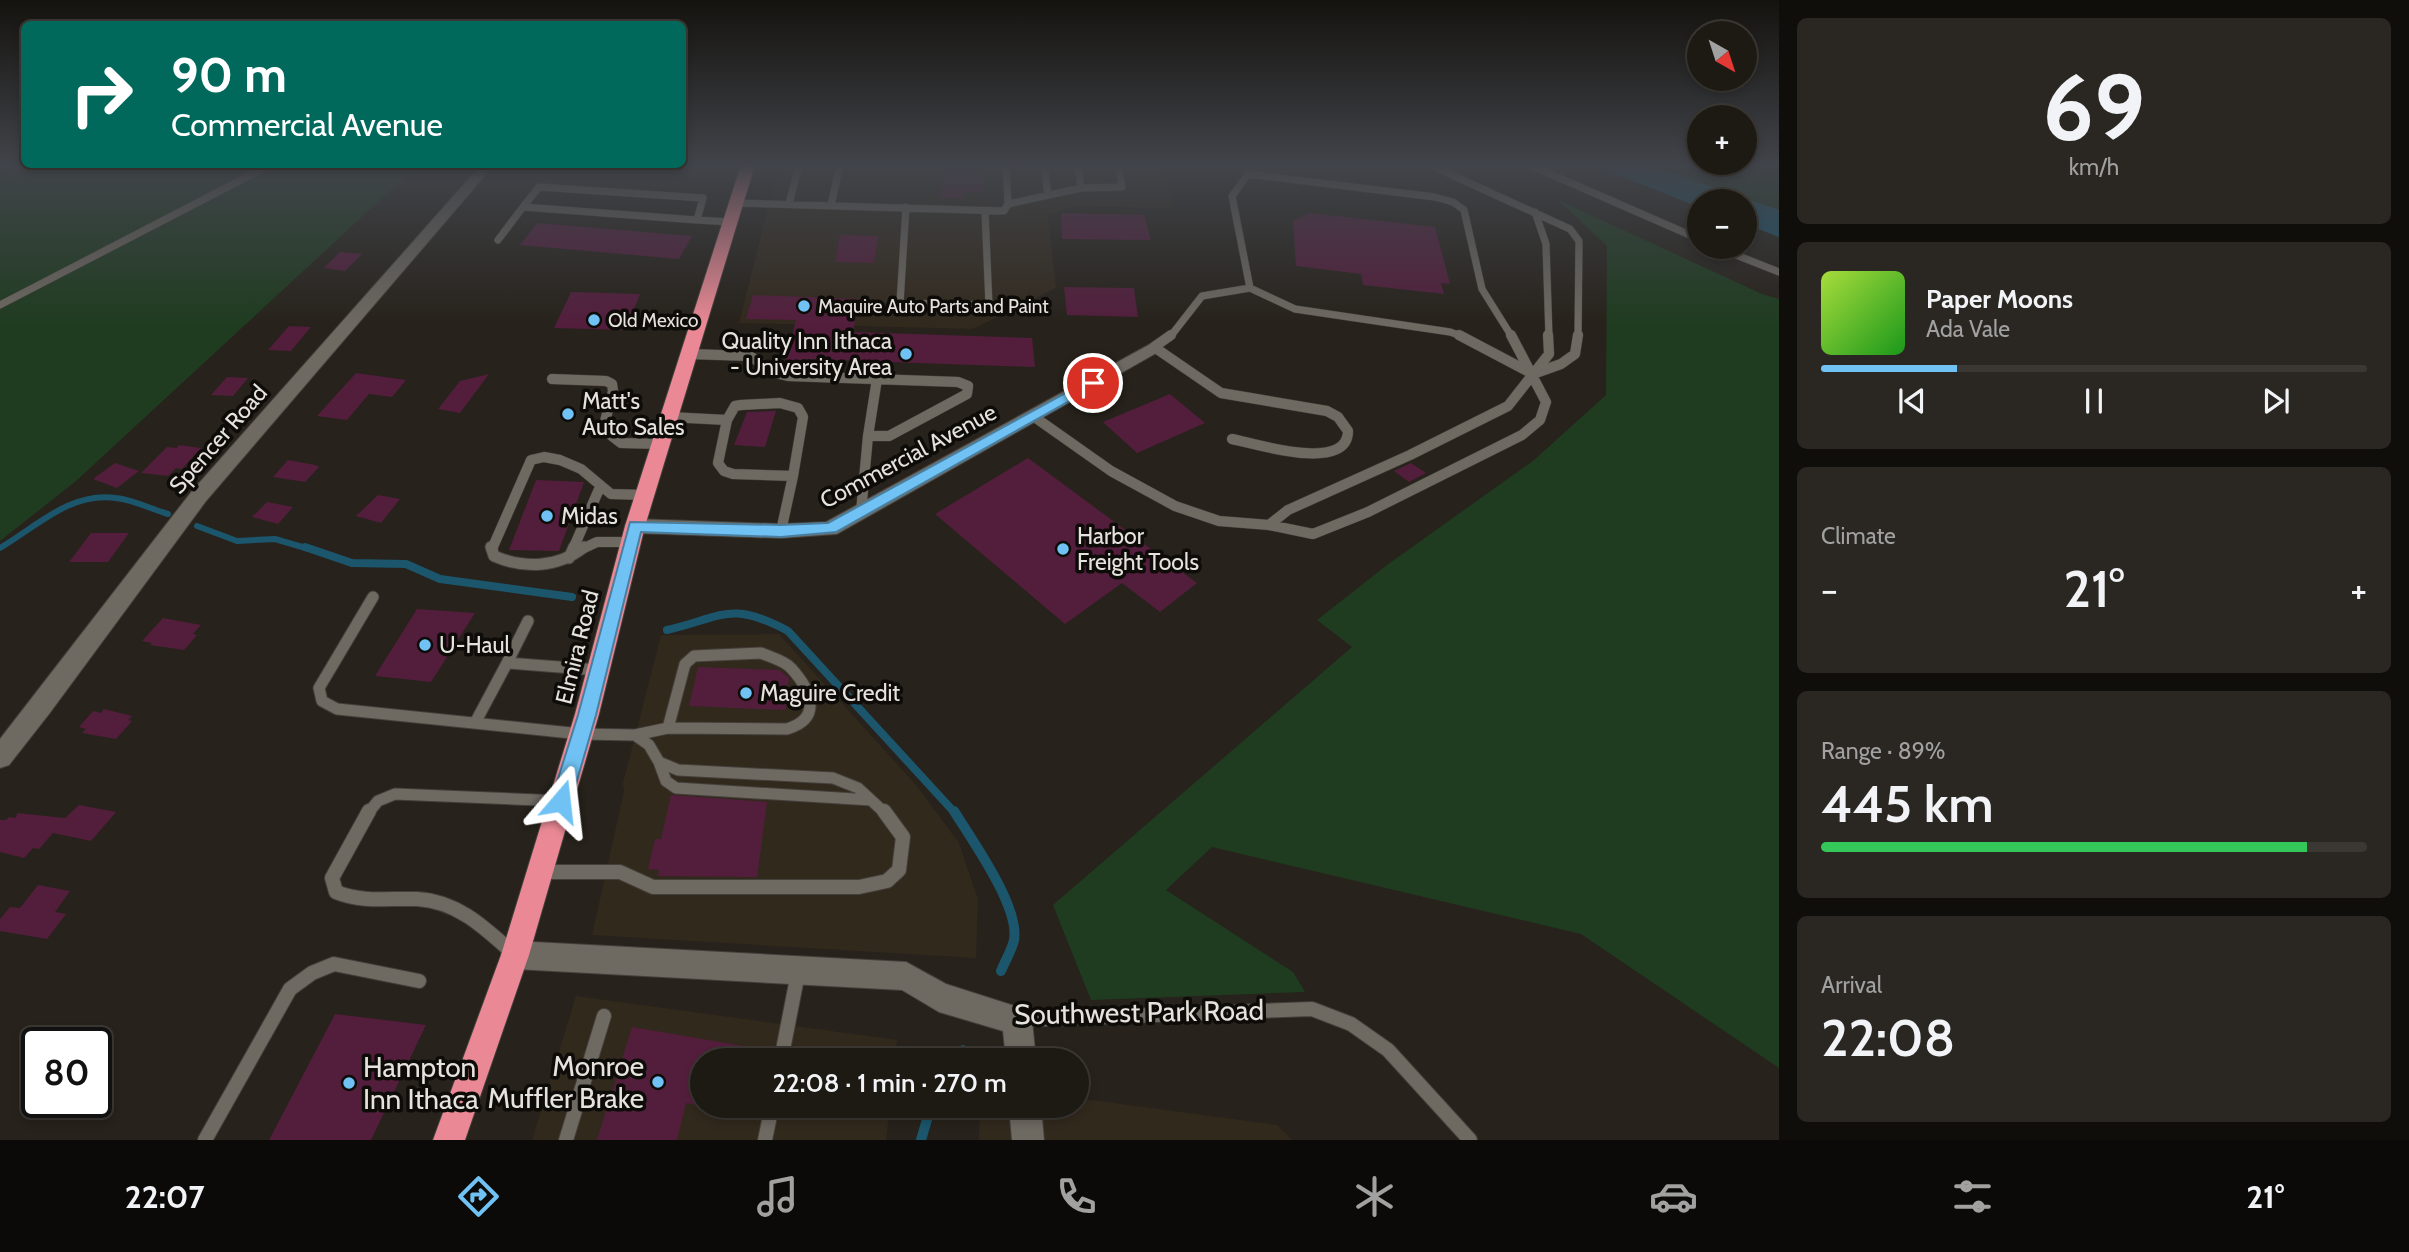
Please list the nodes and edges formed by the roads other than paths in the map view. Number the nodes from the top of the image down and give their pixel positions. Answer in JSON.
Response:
{"nodes":[{"id":1,"x":167,"y":218,"type":"edge"},
{"id":2,"x":442,"y":218,"type":"edge"},
{"id":3,"x":515,"y":218,"type":"edge"},
{"id":4,"x":673,"y":218,"type":"edge"},
{"id":5,"x":707,"y":218,"type":"edge"},
{"id":6,"x":732,"y":218,"type":"edge"},
{"id":7,"x":905,"y":218,"type":"edge"},
{"id":8,"x":985,"y":218,"type":"edge"},
{"id":9,"x":1236,"y":218,"type":"edge"},
{"id":10,"x":1466,"y":218,"type":"edge"},
{"id":11,"x":1537,"y":218,"type":"edge"},
{"id":12,"x":1548,"y":218,"type":"edge"},
{"id":13,"x":1651,"y":218,"type":"edge"},
{"id":14,"x":697,"y":220,"type":"joint"},
{"id":15,"x":1687,"y":234,"type":"edge"},
{"id":16,"x":498,"y":240,"type":"dead end"},
{"id":17,"x":1746,"y":259,"type":"edge"},
{"id":18,"x":1779,"y":272,"type":"edge"},
{"id":19,"x":1250,"y":288,"type":"junction"},
{"id":20,"x":0,"y":305,"type":"edge"},
{"id":21,"x":1154,"y":347,"type":"junction"},
{"id":22,"x":689,"y":354,"type":"junction"},
{"id":23,"x":1532,"y":373,"type":"junction"},
{"id":24,"x":552,"y":379,"type":"dead end"},
{"id":25,"x":877,"y":379,"type":"junction"},
{"id":26,"x":1033,"y":416,"type":"junction"},
{"id":27,"x":669,"y":417,"type":"junction"},
{"id":28,"x":727,"y":420,"type":"junction"},
{"id":29,"x":868,"y":436,"type":"junction"},
{"id":30,"x":1231,"y":439,"type":"dead end"},
{"id":31,"x":661,"y":444,"type":"junction"},
{"id":32,"x":793,"y":476,"type":"junction"},
{"id":33,"x":600,"y":487,"type":"junction"},
{"id":34,"x":645,"y":495,"type":"junction"},
{"id":35,"x":861,"y":512,"type":"junction"},
{"id":36,"x":1269,"y":525,"type":"junction"},
{"id":37,"x":781,"y":531,"type":"junction"},
{"id":38,"x":633,"y":534,"type":"junction"},
{"id":39,"x":569,"y":558,"type":"junction"},
{"id":40,"x":373,"y":597,"type":"dead end"},
{"id":41,"x":528,"y":621,"type":"dead end"},
{"id":42,"x":507,"y":663,"type":"junction"},
{"id":43,"x":598,"y":670,"type":"junction"},
{"id":44,"x":475,"y":723,"type":"junction"},
{"id":45,"x":668,"y":728,"type":"junction"},
{"id":46,"x":582,"y":734,"type":"junction"},
{"id":47,"x":635,"y":735,"type":"junction"},
{"id":48,"x":0,"y":757,"type":"edge"},
{"id":49,"x":659,"y":761,"type":"junction"},
{"id":50,"x":871,"y":800,"type":"junction"},
{"id":51,"x":561,"y":801,"type":"junction"},
{"id":52,"x":540,"y":872,"type":"junction"},
{"id":53,"x":514,"y":955,"type":"junction"},
{"id":54,"x":798,"y":970,"type":"junction"},
{"id":55,"x":419,"y":981,"type":"dead end"},
{"id":56,"x":604,"y":1016,"type":"dead end"},
{"id":57,"x":1017,"y":1020,"type":"junction"},
{"id":58,"x":783,"y":1048,"type":"edge"},
{"id":59,"x":1020,"y":1048,"type":"edge"},
{"id":60,"x":770,"y":1118,"type":"edge"},
{"id":61,"x":1026,"y":1118,"type":"edge"},
{"id":62,"x":205,"y":1140,"type":"edge"},
{"id":63,"x":449,"y":1140,"type":"edge"},
{"id":64,"x":566,"y":1140,"type":"edge"},
{"id":65,"x":765,"y":1140,"type":"edge"},
{"id":66,"x":1028,"y":1140,"type":"edge"},
{"id":67,"x":1470,"y":1140,"type":"edge"}],
"edges":[{"from":1,"to":20,"type":"lane"},
{"from":2,"to":48,"type":"street","name":"Spencer Road"},
{"from":3,"to":16,"type":"lane"},
{"from":4,"to":14,"type":"lane"},
{"from":5,"to":14,"type":"lane"},
{"from":6,"to":22,"type":"highway","name":"Elmira Road"},
{"from":7,"to":8,"type":"lane"},
{"from":9,"to":19,"type":"lane"},
{"from":10,"to":23,"type":"lane","name":"Commercial Avenue"},
{"from":11,"to":23,"type":"lane"},
{"from":12,"to":23,"type":"lane"},
{"from":13,"to":15,"type":"lane"},
{"from":17,"to":18,"type":"lane"},
{"from":19,"to":21,"type":"lane","name":"Commercial Avenue"},
{"from":19,"to":23,"type":"lane"},
{"from":21,"to":26,"type":"street","name":"Commercial Avenue"},
{"from":21,"to":30,"type":"lane"},
{"from":22,"to":25,"type":"lane"},
{"from":22,"to":27,"type":"highway","name":"Elmira Road"},
{"from":23,"to":36,"type":"lane"},
{"from":23,"to":36,"type":"lane","name":"Commercial Avenue"},
{"from":24,"to":31,"type":"lane"},
{"from":25,"to":29,"type":"lane"},
{"from":25,"to":29,"type":"lane"},
{"from":26,"to":35,"type":"street","name":"Commercial Avenue"},
{"from":26,"to":36,"type":"lane","name":"Commercial Avenue"},
{"from":27,"to":28,"type":"lane"},
{"from":27,"to":31,"type":"highway","name":"Elmira Road"},
{"from":28,"to":32,"type":"lane"},
{"from":28,"to":32,"type":"lane"},
{"from":29,"to":35,"type":"lane"},
{"from":31,"to":34,"type":"highway","name":"Elmira Road"},
{"from":32,"to":37,"type":"lane"},
{"from":33,"to":34,"type":"lane"},
{"from":33,"to":39,"type":"lane"},
{"from":33,"to":39,"type":"lane"},
{"from":34,"to":38,"type":"highway","name":"Elmira Road"},
{"from":35,"to":37,"type":"street","name":"Commercial Avenue"},
{"from":37,"to":38,"type":"street","name":"Commercial Avenue"},
{"from":38,"to":39,"type":"lane"},
{"from":38,"to":43,"type":"highway","name":"Elmira Road"},
{"from":40,"to":44,"type":"lane"},
{"from":41,"to":42,"type":"lane"},
{"from":42,"to":43,"type":"lane"},
{"from":42,"to":44,"type":"lane"},
{"from":43,"to":46,"type":"highway","name":"Elmira Road"},
{"from":44,"to":46,"type":"lane"},
{"from":45,"to":45,"type":"lane"},
{"from":45,"to":47,"type":"lane"},
{"from":46,"to":47,"type":"lane"},
{"from":46,"to":51,"type":"highway","name":"Elmira Road"},
{"from":47,"to":49,"type":"lane"},
{"from":49,"to":50,"type":"lane"},
{"from":49,"to":50,"type":"lane"},
{"from":50,"to":52,"type":"lane"},
{"from":51,"to":52,"type":"highway","name":"Elmira Road"},
{"from":51,"to":53,"type":"lane"},
{"from":52,"to":53,"type":"highway","name":"Elmira Road"},
{"from":53,"to":54,"type":"street","name":"Southwest Park Road"},
{"from":53,"to":63,"type":"highway","name":"Elmira Road"},
{"from":54,"to":57,"type":"street","name":"Southwest Park Road"},
{"from":54,"to":58,"type":"lane"},
{"from":55,"to":62,"type":"lane"},
{"from":56,"to":64,"type":"lane"},
{"from":57,"to":59,"type":"street"},
{"from":57,"to":67,"type":"lane","name":"Southwest Park Road"},
{"from":60,"to":65,"type":"lane"},
{"from":61,"to":66,"type":"street"}]}
